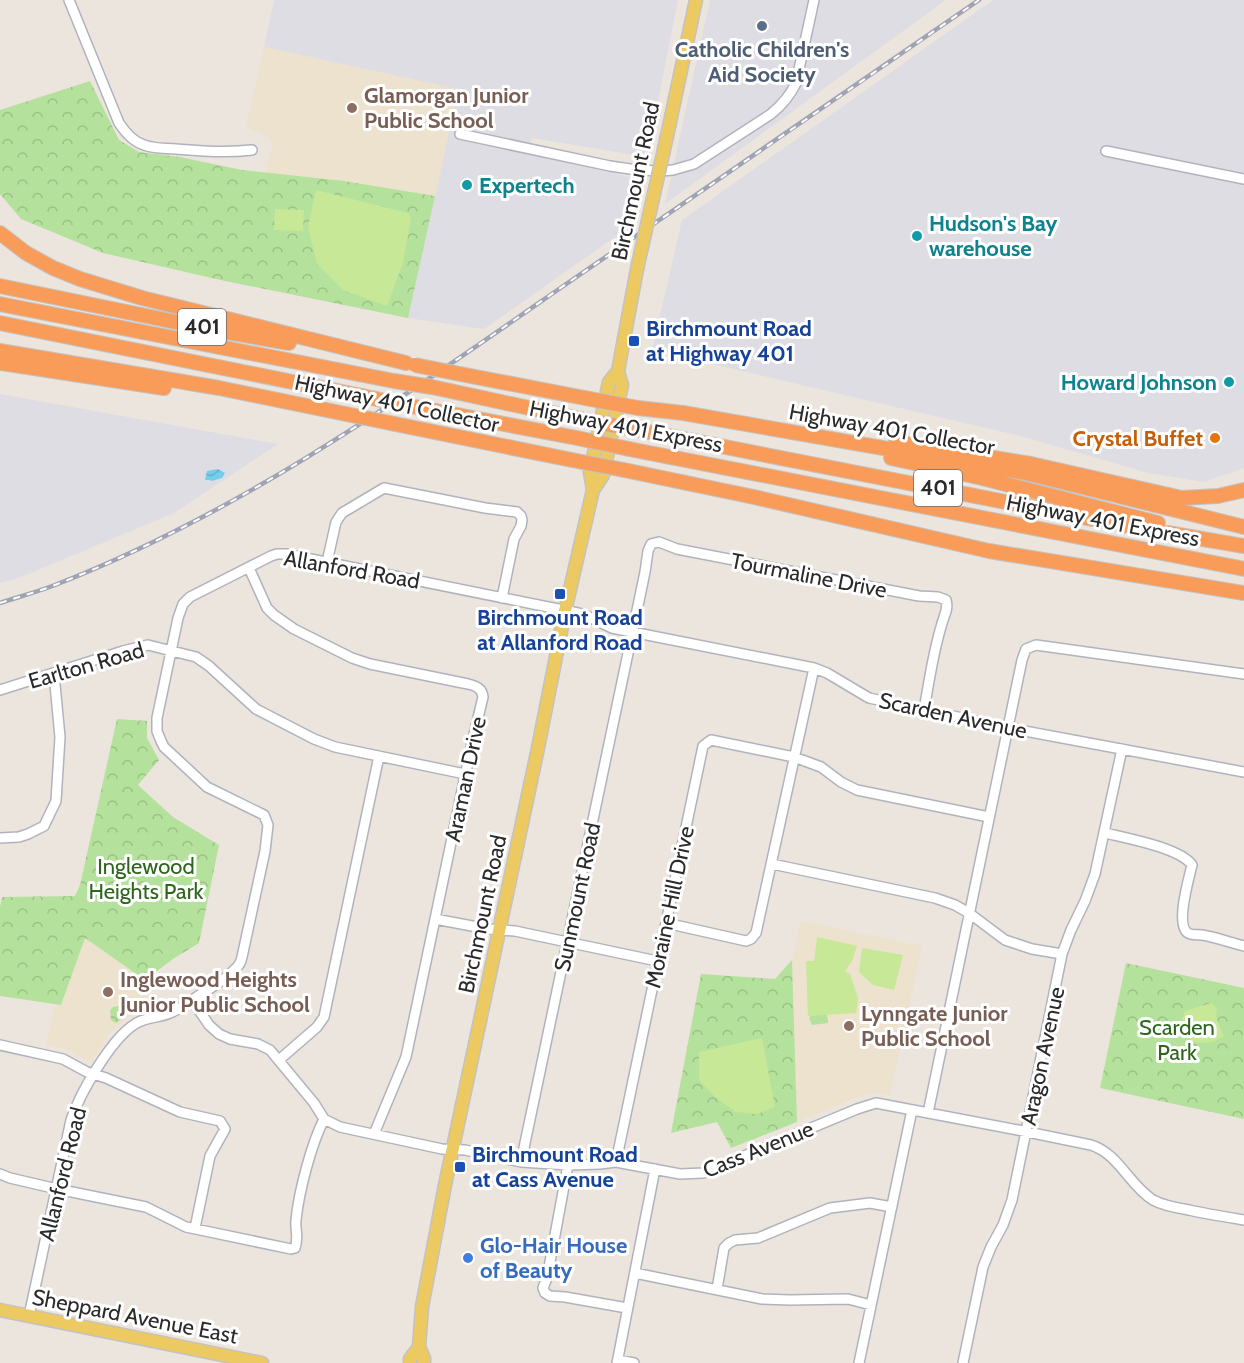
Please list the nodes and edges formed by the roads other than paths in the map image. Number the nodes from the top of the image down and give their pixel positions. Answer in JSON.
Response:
{"nodes":[{"id":1,"x":69,"y":0,"type":"edge"},
{"id":2,"x":696,"y":0,"type":"edge"},
{"id":3,"x":814,"y":0,"type":"edge"},
{"id":4,"x":460,"y":134,"type":"dead end"},
{"id":5,"x":252,"y":150,"type":"dead end"},
{"id":6,"x":1106,"y":150,"type":"dead end"},
{"id":7,"x":1244,"y":179,"type":"edge"},
{"id":8,"x":0,"y":233,"type":"edge"},
{"id":9,"x":0,"y":286,"type":"edge"},
{"id":10,"x":0,"y":304,"type":"edge"},
{"id":11,"x":0,"y":323,"type":"edge"},
{"id":12,"x":0,"y":351,"type":"edge"},
{"id":13,"x":0,"y":363,"type":"edge"},
{"id":14,"x":410,"y":364,"type":"junction"},
{"id":15,"x":268,"y":398,"type":"junction"},
{"id":16,"x":683,"y":413,"type":"junction"},
{"id":17,"x":1244,"y":490,"type":"edge"},
{"id":18,"x":1244,"y":527,"type":"edge"},
{"id":19,"x":1244,"y":546,"type":"edge"},
{"id":20,"x":327,"y":562,"type":"junction"},
{"id":21,"x":249,"y":568,"type":"junction"},
{"id":22,"x":1244,"y":569,"type":"edge"},
{"id":23,"x":1244,"y":594,"type":"edge"},
{"id":24,"x":502,"y":598,"type":"junction"},
{"id":25,"x":566,"y":611,"type":"junction"},
{"id":26,"x":632,"y":632,"type":"junction"},
{"id":27,"x":171,"y":651,"type":"junction"},
{"id":28,"x":814,"y":668,"type":"junction"},
{"id":29,"x":54,"y":674,"type":"junction"},
{"id":30,"x":1244,"y":674,"type":"edge"},
{"id":31,"x":0,"y":690,"type":"edge"},
{"id":32,"x":924,"y":710,"type":"junction"},
{"id":33,"x":1008,"y":728,"type":"junction"},
{"id":34,"x":1122,"y":749,"type":"junction"},
{"id":35,"x":379,"y":756,"type":"junction"},
{"id":36,"x":794,"y":758,"type":"junction"},
{"id":37,"x":1244,"y":772,"type":"edge"},
{"id":38,"x":465,"y":774,"type":"junction"},
{"id":39,"x":989,"y":817,"type":"junction"},
{"id":40,"x":1105,"y":833,"type":"junction"},
{"id":41,"x":0,"y":838,"type":"edge"},
{"id":42,"x":772,"y":864,"type":"junction"},
{"id":43,"x":969,"y":914,"type":"junction"},
{"id":44,"x":435,"y":918,"type":"junction"},
{"id":45,"x":666,"y":923,"type":"junction"},
{"id":46,"x":499,"y":930,"type":"junction"},
{"id":47,"x":567,"y":942,"type":"junction"},
{"id":48,"x":1244,"y":946,"type":"edge"},
{"id":49,"x":1062,"y":954,"type":"junction"},
{"id":50,"x":657,"y":962,"type":"junction"},
{"id":51,"x":192,"y":1000,"type":"junction"},
{"id":52,"x":0,"y":1046,"type":"edge"},
{"id":53,"x":279,"y":1060,"type":"junction"},
{"id":54,"x":95,"y":1074,"type":"junction"},
{"id":55,"x":912,"y":1110,"type":"junction"},
{"id":56,"x":928,"y":1113,"type":"junction"},
{"id":57,"x":324,"y":1119,"type":"junction"},
{"id":58,"x":1026,"y":1131,"type":"junction"},
{"id":59,"x":374,"y":1134,"type":"junction"},
{"id":60,"x":453,"y":1150,"type":"junction"},
{"id":61,"x":521,"y":1162,"type":"junction"},
{"id":62,"x":616,"y":1162,"type":"junction"},
{"id":63,"x":568,"y":1165,"type":"junction"},
{"id":64,"x":654,"y":1169,"type":"junction"},
{"id":65,"x":0,"y":1174,"type":"edge"},
{"id":66,"x":57,"y":1189,"type":"junction"},
{"id":67,"x":892,"y":1207,"type":"junction"},
{"id":68,"x":1244,"y":1220,"type":"edge"},
{"id":69,"x":195,"y":1228,"type":"junction"},
{"id":70,"x":635,"y":1273,"type":"junction"},
{"id":71,"x":717,"y":1289,"type":"junction"},
{"id":72,"x":871,"y":1305,"type":"junction"},
{"id":73,"x":627,"y":1308,"type":"junction"},
{"id":74,"x":0,"y":1310,"type":"edge"},
{"id":75,"x":29,"y":1316,"type":"junction"},
{"id":76,"x":419,"y":1347,"type":"junction"},
{"id":77,"x":617,"y":1362,"type":"edge"},
{"id":78,"x":262,"y":1363,"type":"edge"},
{"id":79,"x":410,"y":1363,"type":"edge"},
{"id":80,"x":424,"y":1363,"type":"edge"},
{"id":81,"x":634,"y":1363,"type":"edge"},
{"id":82,"x":859,"y":1363,"type":"edge"},
{"id":83,"x":963,"y":1363,"type":"edge"}],
"edges":[{"from":1,"to":5,"type":"street"},
{"from":2,"to":25,"type":"main road","name":"Birchmount Road","bridge":true},
{"from":3,"to":4,"type":"street"},
{"from":6,"to":7,"type":"street"},
{"from":8,"to":14,"type":"highway"},
{"from":9,"to":14,"type":"highway","name":"Highway 401 Collector","number":"401"},
{"from":10,"to":19,"type":"highway","name":"Highway 401 Express","number":"401","bridge":true},
{"from":11,"to":22,"type":"highway","name":"Highway 401 Express","number":"401","bridge":true},
{"from":12,"to":15,"type":"highway","name":"Highway 401 Collector","number":"401"},
{"from":13,"to":15,"type":"highway"},
{"from":14,"to":16,"type":"highway","name":"Highway 401 Collector","number":"401","bridge":true},
{"from":15,"to":23,"type":"highway","name":"Highway 401 Collector","number":"401","bridge":true},
{"from":16,"to":17,"type":"highway"},
{"from":16,"to":18,"type":"highway","name":"Highway 401 Collector","number":"401"},
{"from":16,"to":19,"type":"highway"},
{"from":20,"to":21,"type":"street","name":"Allanford Road"},
{"from":20,"to":24,"type":"street","name":"Allanford Road"},
{"from":20,"to":24,"type":"street"},
{"from":21,"to":27,"type":"street","name":"Allanford Road"},
{"from":21,"to":38,"type":"street","name":"Araman Drive"},
{"from":24,"to":25,"type":"street","name":"Allanford Road"},
{"from":25,"to":26,"type":"street","name":"Scarden Avenue"},
{"from":25,"to":46,"type":"main road","name":"Birchmount Road"},
{"from":26,"to":28,"type":"street","name":"Scarden Avenue"},
{"from":26,"to":32,"type":"street","name":"Tourmaline Drive"},
{"from":26,"to":47,"type":"street","name":"Sunmount Road"},
{"from":27,"to":29,"type":"street","name":"Earlton Road"},
{"from":27,"to":35,"type":"street","name":"Earlton Road"},
{"from":27,"to":51,"type":"street","name":"Allanford Road"},
{"from":28,"to":32,"type":"street","name":"Scarden Avenue"},
{"from":28,"to":36,"type":"street"},
{"from":29,"to":31,"type":"street","name":"Earlton Road"},
{"from":29,"to":41,"type":"street"},
{"from":30,"to":33,"type":"street"},
{"from":32,"to":33,"type":"street","name":"Scarden Avenue"},
{"from":33,"to":34,"type":"street","name":"Scarden Avenue"},
{"from":33,"to":39,"type":"street"},
{"from":34,"to":37,"type":"street","name":"Scarden Avenue"},
{"from":34,"to":40,"type":"street","name":"Aragon Avenue"},
{"from":35,"to":38,"type":"street","name":"Earlton Road"},
{"from":35,"to":53,"type":"street"},
{"from":36,"to":39,"type":"street","name":"Moraine Hill Drive"},
{"from":36,"to":42,"type":"street"},
{"from":36,"to":45,"type":"street","name":"Moraine Hill Drive"},
{"from":38,"to":44,"type":"street","name":"Araman Drive"},
{"from":39,"to":43,"type":"street"},
{"from":40,"to":48,"type":"street"},
{"from":40,"to":49,"type":"street","name":"Aragon Avenue"},
{"from":42,"to":43,"type":"street"},
{"from":42,"to":45,"type":"street"},
{"from":43,"to":49,"type":"street"},
{"from":43,"to":56,"type":"street"},
{"from":44,"to":46,"type":"street"},
{"from":44,"to":59,"type":"street","name":"Araman Drive"},
{"from":45,"to":50,"type":"street","name":"Moraine Hill Drive"},
{"from":46,"to":47,"type":"street"},
{"from":46,"to":60,"type":"main road","name":"Birchmount Road"},
{"from":47,"to":50,"type":"street"},
{"from":47,"to":61,"type":"street","name":"Sunmount Road"},
{"from":49,"to":58,"type":"street","name":"Aragon Avenue"},
{"from":50,"to":62,"type":"street","name":"Moraine Hill Drive"},
{"from":51,"to":53,"type":"street"},
{"from":51,"to":54,"type":"street","name":"Allanford Road"},
{"from":52,"to":54,"type":"street"},
{"from":53,"to":57,"type":"street"},
{"from":54,"to":66,"type":"street","name":"Allanford Road"},
{"from":54,"to":69,"type":"street"},
{"from":55,"to":56,"type":"street","name":"Cass Avenue"},
{"from":55,"to":64,"type":"street","name":"Cass Avenue"},
{"from":55,"to":67,"type":"street"},
{"from":56,"to":58,"type":"street","name":"Cass Avenue"},
{"from":57,"to":59,"type":"street","name":"Cass Avenue"},
{"from":57,"to":69,"type":"street"},
{"from":58,"to":68,"type":"street","name":"Cass Avenue"},
{"from":58,"to":83,"type":"street","name":"Aragon Avenue"},
{"from":59,"to":60,"type":"street","name":"Cass Avenue"},
{"from":60,"to":61,"type":"street","name":"Cass Avenue"},
{"from":60,"to":76,"type":"main road","name":"Birchmount Road"},
{"from":61,"to":63,"type":"street","name":"Cass Avenue"},
{"from":62,"to":63,"type":"street","name":"Cass Avenue"},
{"from":62,"to":64,"type":"street","name":"Cass Avenue"},
{"from":63,"to":73,"type":"street"},
{"from":64,"to":70,"type":"street"},
{"from":65,"to":66,"type":"street"},
{"from":66,"to":69,"type":"street"},
{"from":66,"to":75,"type":"street","name":"Allanford Road"},
{"from":67,"to":71,"type":"street"},
{"from":67,"to":72,"type":"street"},
{"from":70,"to":71,"type":"street"},
{"from":70,"to":73,"type":"street"},
{"from":71,"to":72,"type":"street"},
{"from":72,"to":82,"type":"street"},
{"from":73,"to":77,"type":"street"},
{"from":74,"to":75,"type":"main road","name":"Sheppard Avenue East"},
{"from":75,"to":78,"type":"main road","name":"Sheppard Avenue East"},
{"from":76,"to":79,"type":"main road","name":"Birchmount Road"},
{"from":76,"to":80,"type":"main road","name":"Birchmount Road"},
{"from":77,"to":81,"type":"street"}]}
